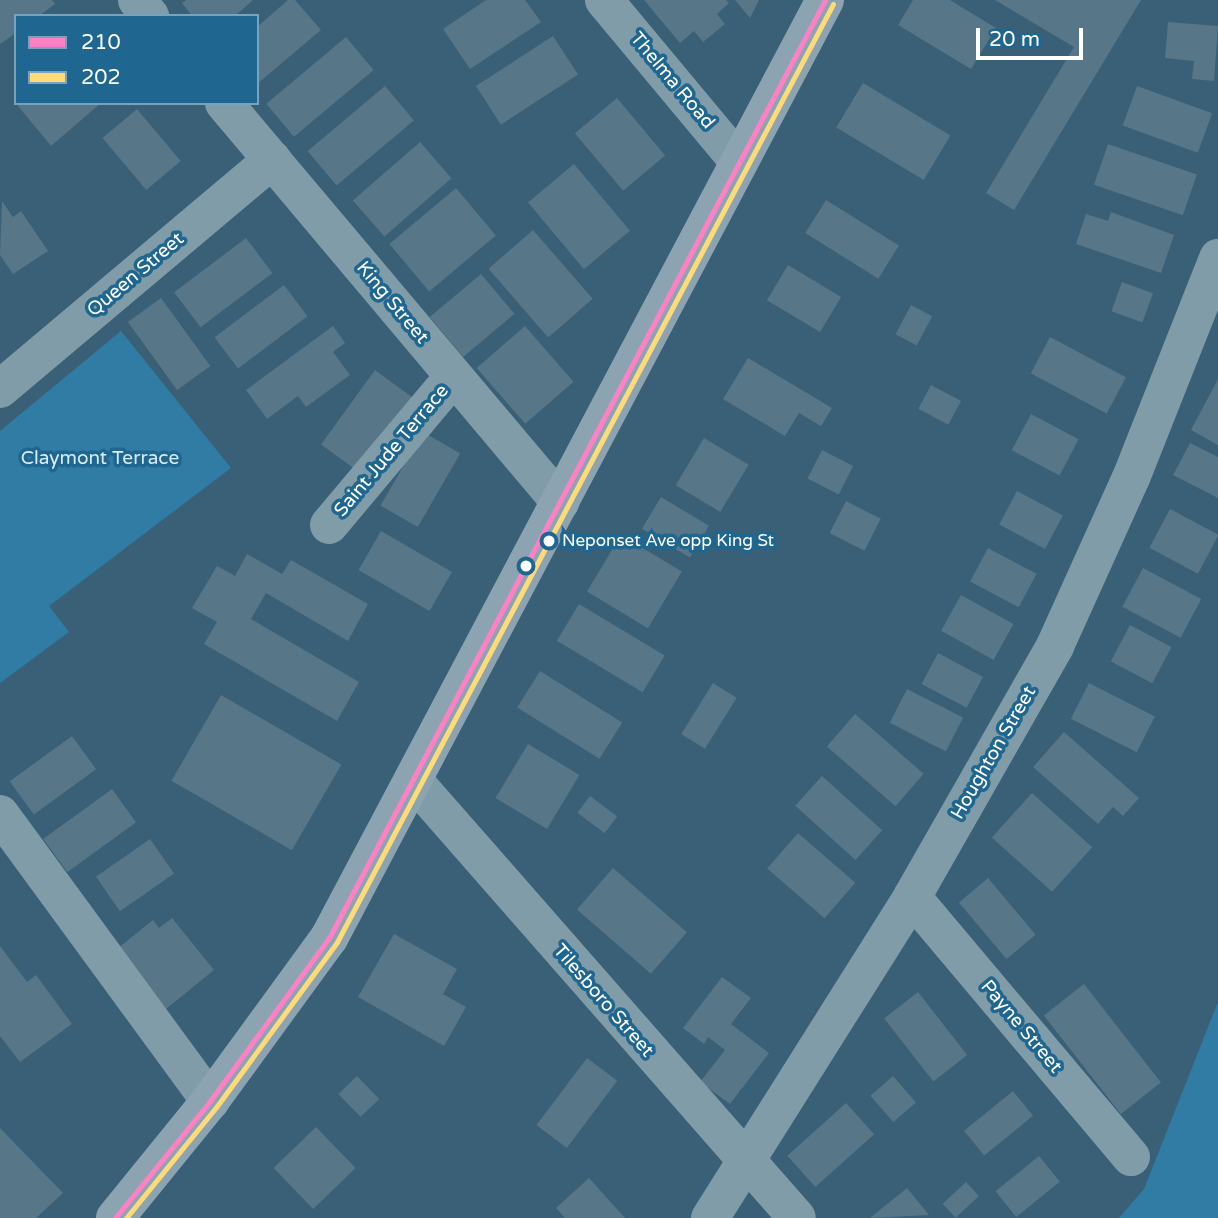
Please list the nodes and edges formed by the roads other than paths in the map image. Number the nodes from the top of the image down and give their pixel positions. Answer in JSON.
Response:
{"nodes":[{"id":1,"x":137,"y":0,"type":"edge"},
{"id":2,"x":604,"y":0,"type":"edge"},
{"id":3,"x":825,"y":0,"type":"edge"},
{"id":4,"x":148,"y":14,"type":"edge"},
{"id":5,"x":226,"y":105,"type":"edge"},
{"id":6,"x":272,"y":160,"type":"junction"},
{"id":7,"x":739,"y":162,"type":"junction"},
{"id":8,"x":1218,"y":258,"type":"edge"},
{"id":9,"x":454,"y":376,"type":"junction"},
{"id":10,"x":0,"y":389,"type":"edge"},
{"id":11,"x":561,"y":502,"type":"junction"},
{"id":12,"x":329,"y":525,"type":"dead end"},
{"id":13,"x":413,"y":780,"type":"junction"},
{"id":14,"x":0,"y":814,"type":"edge"},
{"id":15,"x":912,"y":897,"type":"junction"},
{"id":16,"x":210,"y":1101,"type":"junction"},
{"id":17,"x":1131,"y":1157,"type":"dead end"},
{"id":18,"x":745,"y":1162,"type":"junction"},
{"id":19,"x":115,"y":1218,"type":"edge"},
{"id":20,"x":710,"y":1218,"type":"edge"},
{"id":21,"x":797,"y":1218,"type":"edge"}],
"edges":[{"from":1,"to":4,"type":"street"},
{"from":2,"to":7,"type":"street","name":"Thelma Road"},
{"from":3,"to":7,"type":"main road"},
{"from":5,"to":6,"type":"street","name":"King Street"},
{"from":6,"to":9,"type":"street","name":"King Street"},
{"from":6,"to":10,"type":"street","name":"Queen Street"},
{"from":7,"to":11,"type":"main road"},
{"from":8,"to":15,"type":"street","name":"Houghton Street"},
{"from":9,"to":11,"type":"street","name":"King Street"},
{"from":9,"to":12,"type":"street","name":"Saint Jude Terrace"},
{"from":11,"to":13,"type":"main road"},
{"from":13,"to":16,"type":"main road"},
{"from":13,"to":18,"type":"street","name":"Tilesboro Street"},
{"from":14,"to":16,"type":"street"},
{"from":15,"to":17,"type":"street","name":"Payne Street"},
{"from":15,"to":18,"type":"street","name":"Houghton Street"},
{"from":16,"to":19,"type":"main road"},
{"from":18,"to":20,"type":"street","name":"Houghton Street"},
{"from":18,"to":21,"type":"street","name":"Tilesboro Street"}]}
